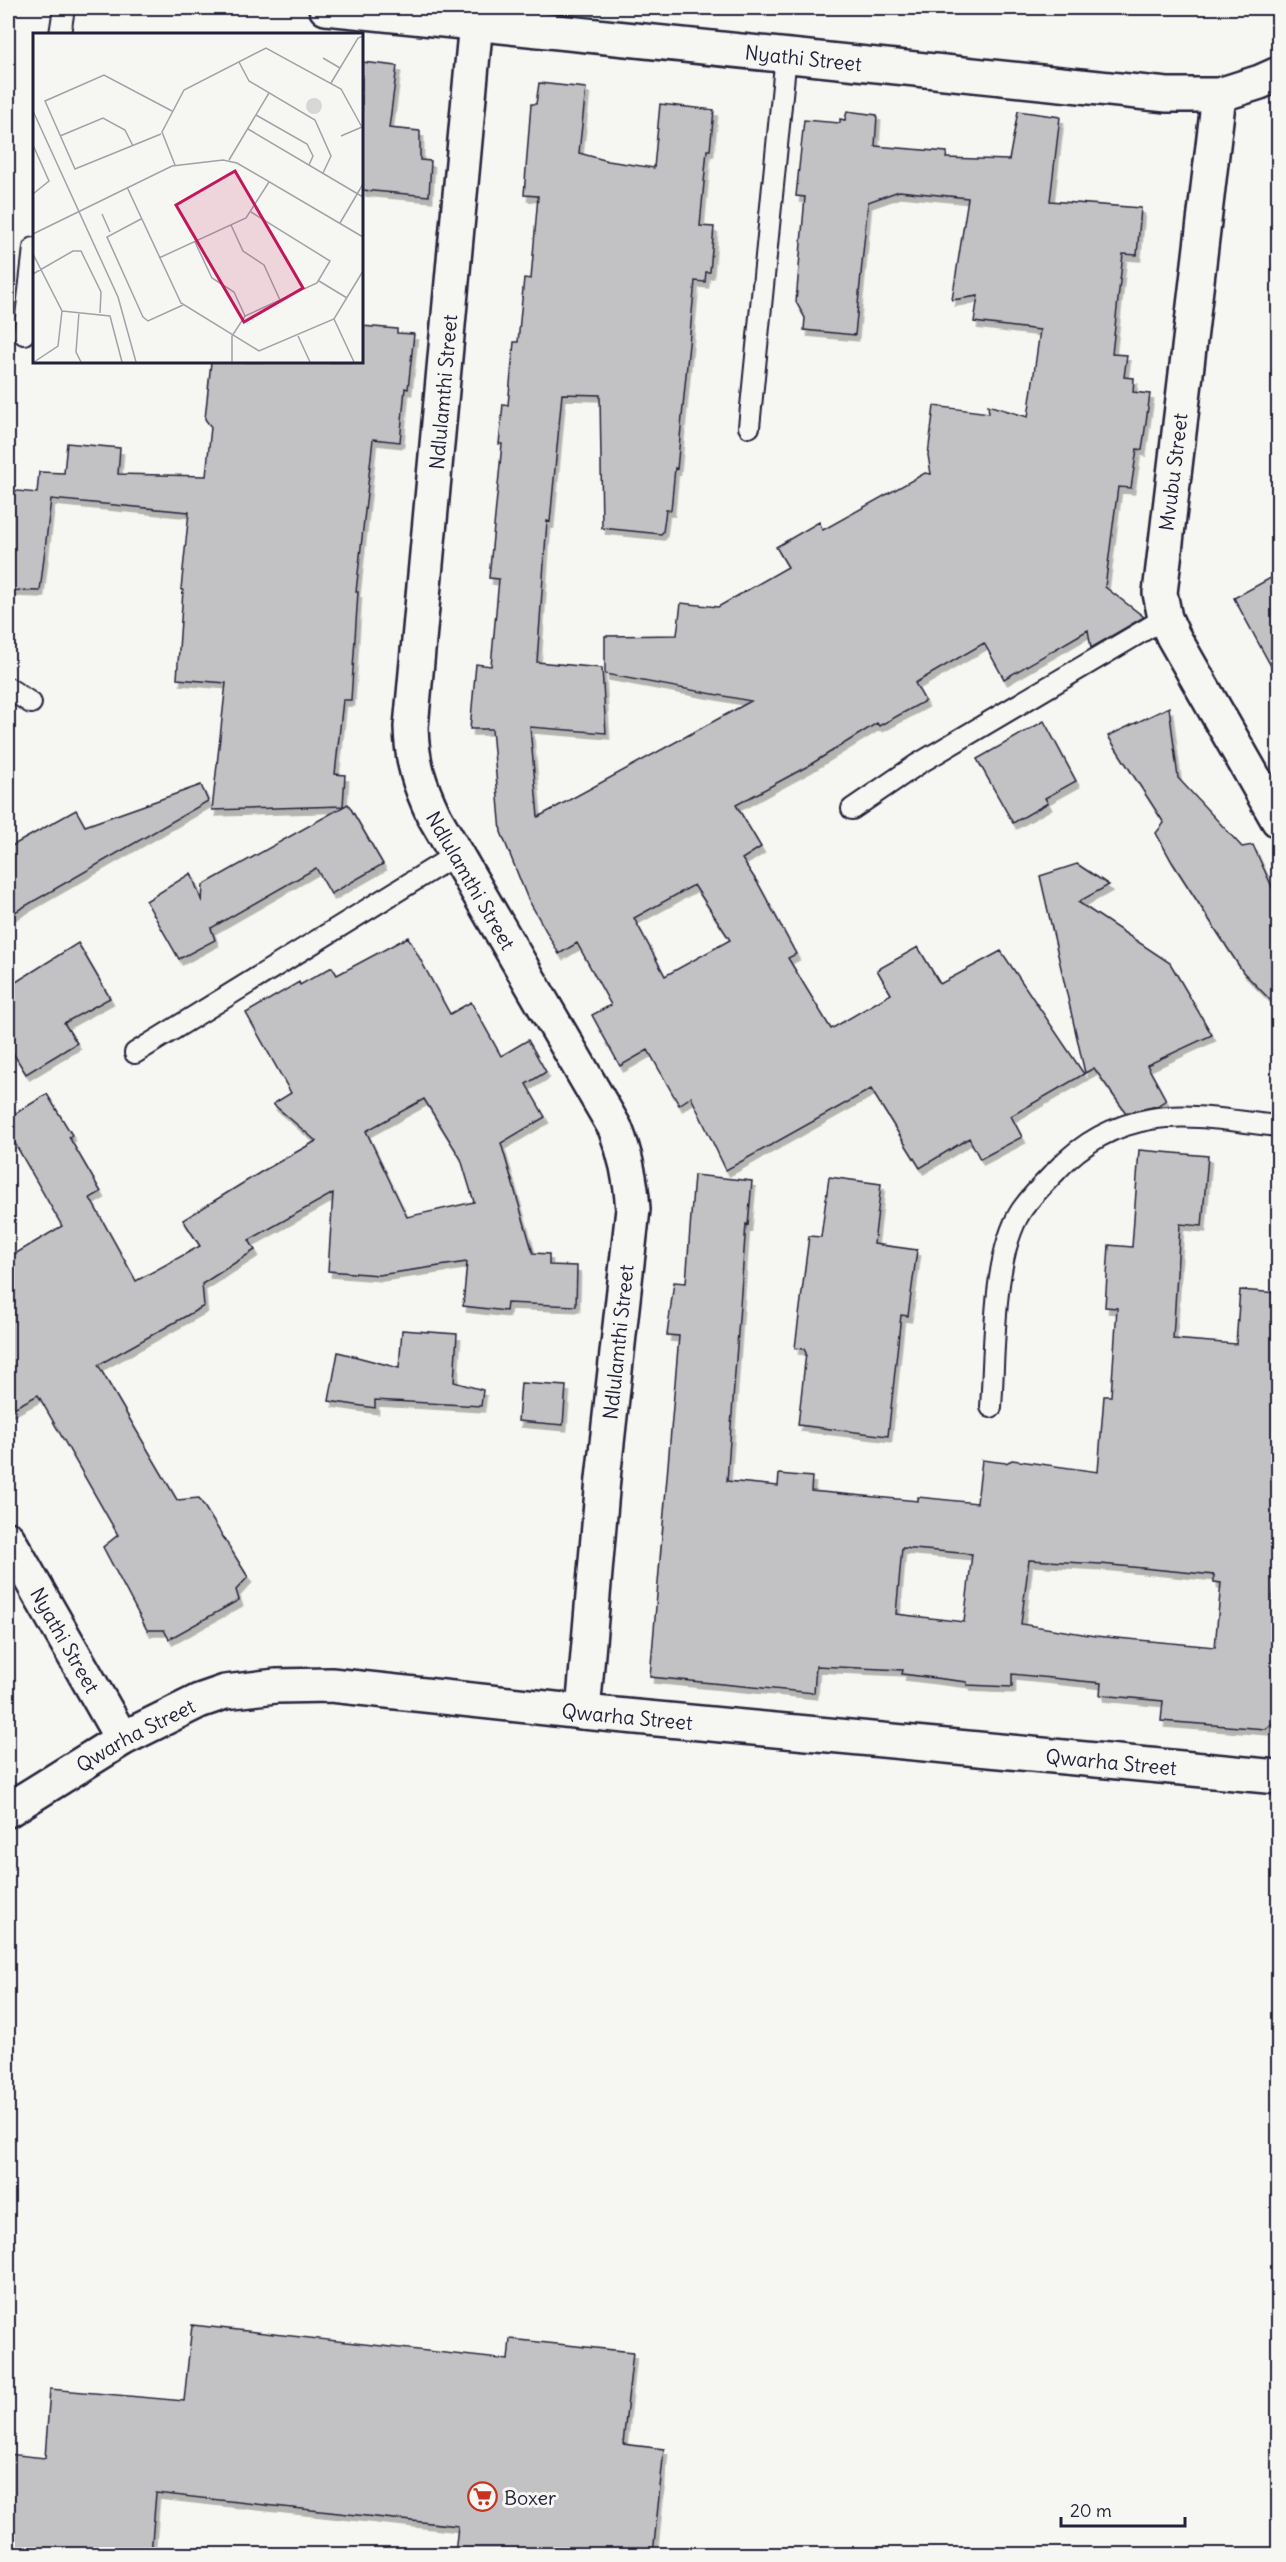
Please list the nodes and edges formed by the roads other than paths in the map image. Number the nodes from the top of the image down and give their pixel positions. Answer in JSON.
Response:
{"nodes":[{"id":1,"x":64,"y":8,"type":"edge"},
{"id":2,"x":326,"y":8,"type":"edge"},
{"id":3,"x":476,"y":21,"type":"junction"},
{"id":4,"x":60,"y":33,"type":"edge"},
{"id":5,"x":786,"y":54,"type":"junction"},
{"id":6,"x":1278,"y":74,"type":"edge"},
{"id":7,"x":1219,"y":95,"type":"junction"},
{"id":8,"x":33,"y":257,"type":"edge"},
{"id":9,"x":24,"y":334,"type":"dead end"},
{"id":10,"x":749,"y":427,"type":"dead end"},
{"id":11,"x":1166,"y":618,"type":"junction"},
{"id":12,"x":8,"y":688,"type":"edge"},
{"id":13,"x":31,"y":703,"type":"dead end"},
{"id":14,"x":852,"y":809,"type":"dead end"},
{"id":15,"x":1278,"y":820,"type":"edge"},
{"id":16,"x":457,"y":854,"type":"junction"},
{"id":17,"x":135,"y":1053,"type":"dead end"},
{"id":18,"x":1278,"y":1126,"type":"edge"},
{"id":19,"x":991,"y":1407,"type":"dead end"},
{"id":20,"x":8,"y":1539,"type":"edge"},
{"id":21,"x":583,"y":1712,"type":"junction"},
{"id":22,"x":122,"y":1739,"type":"junction"},
{"id":23,"x":1278,"y":1777,"type":"edge"},
{"id":24,"x":8,"y":1810,"type":"edge"}],
"edges":[{"from":1,"to":4,"type":"lane"},
{"from":2,"to":3,"type":"street","name":"Nyathi Street"},
{"from":3,"to":5,"type":"street","name":"Nyathi Street"},
{"from":3,"to":16,"type":"street","name":"Ndlulamthi Street"},
{"from":5,"to":7,"type":"street","name":"Nyathi Street"},
{"from":5,"to":10,"type":"lane"},
{"from":6,"to":7,"type":"street","name":"Nyathi Street"},
{"from":7,"to":11,"type":"street","name":"Mvubu Street"},
{"from":8,"to":9,"type":"lane"},
{"from":11,"to":14,"type":"lane"},
{"from":11,"to":15,"type":"street","name":"Mvubu Street"},
{"from":12,"to":13,"type":"lane"},
{"from":16,"to":17,"type":"lane"},
{"from":16,"to":21,"type":"street","name":"Ndlulamthi Street"},
{"from":18,"to":19,"type":"lane"},
{"from":20,"to":22,"type":"street","name":"Nyathi Street"},
{"from":21,"to":22,"type":"street","name":"Qwarha Street"},
{"from":21,"to":23,"type":"street","name":"Qwarha Street"},
{"from":22,"to":24,"type":"street","name":"Qwarha Street"}]}
